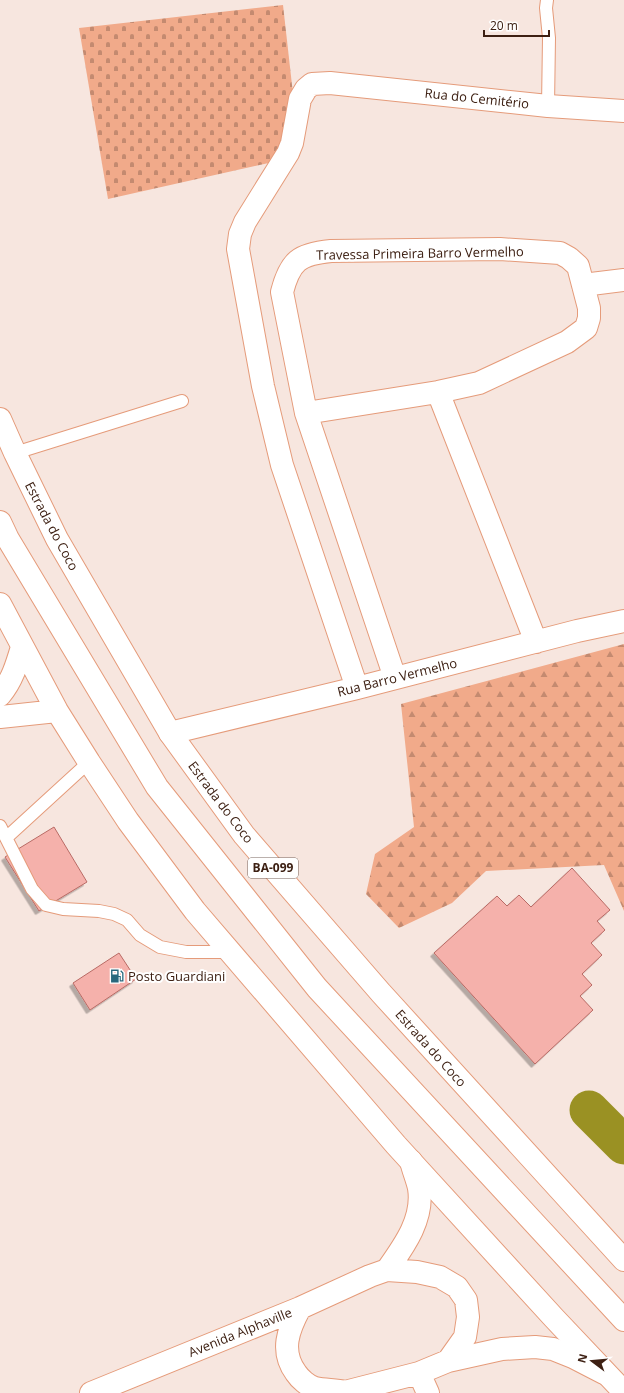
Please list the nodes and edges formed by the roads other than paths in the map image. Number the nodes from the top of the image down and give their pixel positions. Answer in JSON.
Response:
{"nodes":[{"id":1,"x":547,"y":0,"type":"edge"},
{"id":2,"x":548,"y":106,"type":"junction"},
{"id":3,"x":624,"y":111,"type":"edge"},
{"id":4,"x":624,"y":280,"type":"edge"},
{"id":5,"x":583,"y":285,"type":"junction"},
{"id":6,"x":438,"y":392,"type":"junction"},
{"id":7,"x":182,"y":401,"type":"dead end"},
{"id":8,"x":306,"y":413,"type":"junction"},
{"id":9,"x":0,"y":419,"type":"edge"},
{"id":10,"x":15,"y":453,"type":"junction"},
{"id":11,"x":0,"y":522,"type":"edge"},
{"id":12,"x":0,"y":604,"type":"edge"},
{"id":13,"x":624,"y":621,"type":"edge"},
{"id":14,"x":536,"y":642,"type":"junction"},
{"id":15,"x":22,"y":647,"type":"junction"},
{"id":16,"x":395,"y":678,"type":"junction"},
{"id":17,"x":357,"y":688,"type":"junction"},
{"id":18,"x":0,"y":695,"type":"edge"},
{"id":19,"x":57,"y":711,"type":"junction"},
{"id":20,"x":0,"y":717,"type":"edge"},
{"id":21,"x":170,"y":733,"type":"junction"},
{"id":22,"x":89,"y":762,"type":"junction"},
{"id":23,"x":0,"y":826,"type":"edge"},
{"id":24,"x":6,"y":838,"type":"junction"},
{"id":25,"x":230,"y":952,"type":"junction"},
{"id":26,"x":411,"y":1161,"type":"junction"},
{"id":27,"x":624,"y":1260,"type":"edge"},
{"id":28,"x":387,"y":1270,"type":"junction"},
{"id":29,"x":300,"y":1308,"type":"junction"},
{"id":30,"x":624,"y":1320,"type":"edge"},
{"id":31,"x":448,"y":1361,"type":"junction"},
{"id":32,"x":419,"y":1373,"type":"junction"},
{"id":33,"x":609,"y":1376,"type":"junction"},
{"id":34,"x":343,"y":1392,"type":"edge"},
{"id":35,"x":624,"y":1392,"type":"edge"},
{"id":36,"x":91,"y":1393,"type":"edge"},
{"id":37,"x":428,"y":1393,"type":"edge"}],
"edges":[{"from":1,"to":2,"type":"lane"},
{"from":2,"to":3,"type":"main road","name":"Rua do Cemitério"},
{"from":2,"to":17,"type":"main road","name":"Rua do Cemitério"},
{"from":4,"to":5,"type":"main road"},
{"from":5,"to":6,"type":"main road","name":"Travessa Primeira Barro Vermelho"},
{"from":5,"to":8,"type":"main road","name":"Travessa Primeira Barro Vermelho"},
{"from":6,"to":8,"type":"main road","name":"Travessa Primeira Barro Vermelho"},
{"from":6,"to":14,"type":"main road"},
{"from":7,"to":10,"type":"lane"},
{"from":8,"to":16,"type":"main road","name":"Travessa Primeira Barro Vermelho"},
{"from":9,"to":10,"type":"main road","name":"Estrada do Coco","number":"BA-099"},
{"from":10,"to":21,"type":"main road","name":"Estrada do Coco","number":"BA-099"},
{"from":11,"to":30,"type":"main road","number":"BA-099"},
{"from":12,"to":15,"type":"main road"},
{"from":13,"to":14,"type":"main road","name":"Rua Barro Vermelho"},
{"from":14,"to":16,"type":"main road","name":"Rua Barro Vermelho"},
{"from":15,"to":18,"type":"main road"},
{"from":15,"to":19,"type":"main road"},
{"from":16,"to":17,"type":"main road","name":"Rua Barro Vermelho"},
{"from":17,"to":21,"type":"main road","name":"Rua Barro Vermelho"},
{"from":19,"to":20,"type":"main road"},
{"from":19,"to":22,"type":"main road"},
{"from":21,"to":27,"type":"main road","name":"Estrada do Coco","number":"BA-099"},
{"from":22,"to":24,"type":"lane"},
{"from":22,"to":25,"type":"main road"},
{"from":23,"to":24,"type":"lane"},
{"from":24,"to":25,"type":"lane"},
{"from":25,"to":26,"type":"main road"},
{"from":26,"to":28,"type":"main road"},
{"from":26,"to":33,"type":"main road"},
{"from":28,"to":29,"type":"main road","name":"Avenida Alphaville"},
{"from":28,"to":31,"type":"main road"},
{"from":29,"to":34,"type":"main road"},
{"from":29,"to":36,"type":"main road","name":"Avenida Alphaville"},
{"from":31,"to":32,"type":"main road"},
{"from":31,"to":33,"type":"main road"},
{"from":32,"to":34,"type":"main road"},
{"from":32,"to":37,"type":"main road"},
{"from":33,"to":35,"type":"main road"}]}
